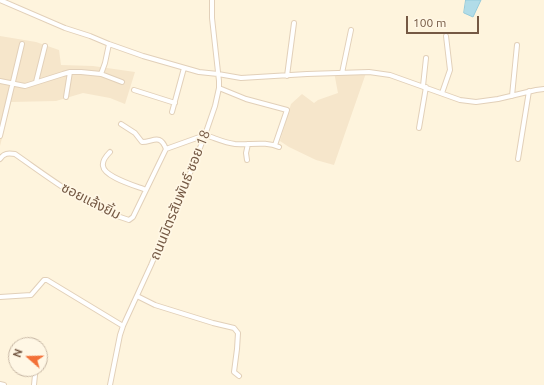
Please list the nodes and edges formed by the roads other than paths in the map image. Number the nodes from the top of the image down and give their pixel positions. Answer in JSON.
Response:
{"nodes":[{"id":1,"x":0,"y":0,"type":"edge"},
{"id":2,"x":212,"y":0,"type":"edge"},
{"id":3,"x":294,"y":24,"type":"dead end"},
{"id":4,"x":351,"y":30,"type":"dead end"},
{"id":5,"x":446,"y":36,"type":"dead end"},
{"id":6,"x":22,"y":44,"type":"dead end"},
{"id":7,"x":109,"y":44,"type":"junction"},
{"id":8,"x":517,"y":45,"type":"dead end"},
{"id":9,"x":45,"y":46,"type":"dead end"},
{"id":10,"x":426,"y":58,"type":"dead end"},
{"id":11,"x":184,"y":68,"type":"junction"},
{"id":12,"x":70,"y":72,"type":"junction"},
{"id":13,"x":342,"y":73,"type":"junction"},
{"id":14,"x":101,"y":74,"type":"junction"},
{"id":15,"x":218,"y":74,"type":"junction"},
{"id":16,"x":287,"y":76,"type":"junction"},
{"id":17,"x":0,"y":81,"type":"edge"},
{"id":18,"x":36,"y":82,"type":"junction"},
{"id":19,"x":122,"y":82,"type":"dead end"},
{"id":20,"x":12,"y":84,"type":"junction"},
{"id":21,"x":424,"y":87,"type":"junction"},
{"id":22,"x":219,"y":88,"type":"junction"},
{"id":23,"x":544,"y":89,"type":"edge"},
{"id":24,"x":134,"y":90,"type":"dead end"},
{"id":25,"x":529,"y":91,"type":"junction"},
{"id":26,"x":442,"y":93,"type":"junction"},
{"id":27,"x":512,"y":96,"type":"junction"},
{"id":28,"x":66,"y":97,"type":"dead end"},
{"id":29,"x":175,"y":103,"type":"junction"},
{"id":30,"x":172,"y":112,"type":"dead end"},
{"id":31,"x":121,"y":124,"type":"dead end"},
{"id":32,"x":419,"y":128,"type":"dead end"},
{"id":33,"x":205,"y":135,"type":"junction"},
{"id":34,"x":0,"y":136,"type":"edge"},
{"id":35,"x":248,"y":144,"type":"junction"},
{"id":36,"x":166,"y":149,"type":"junction"},
{"id":37,"x":110,"y":152,"type":"dead end"},
{"id":38,"x":0,"y":159,"type":"edge"},
{"id":39,"x":518,"y":159,"type":"dead end"},
{"id":40,"x":247,"y":160,"type":"dead end"},
{"id":41,"x":146,"y":190,"type":"junction"},
{"id":42,"x":137,"y":296,"type":"junction"},
{"id":43,"x":0,"y":297,"type":"edge"},
{"id":44,"x":123,"y":326,"type":"junction"},
{"id":45,"x":239,"y":376,"type":"dead end"},
{"id":46,"x":0,"y":384,"type":"edge"},
{"id":47,"x":4,"y":385,"type":"edge"},
{"id":48,"x":110,"y":385,"type":"edge"}],
"edges":[{"from":1,"to":7,"type":"street"},
{"from":2,"to":15,"type":"street","name":"ถนนมิตรสัมพันธ์ ซอย 18"},
{"from":3,"to":16,"type":"street"},
{"from":4,"to":13,"type":"street"},
{"from":5,"to":26,"type":"street"},
{"from":6,"to":20,"type":"street"},
{"from":7,"to":11,"type":"street"},
{"from":7,"to":14,"type":"street"},
{"from":8,"to":27,"type":"street"},
{"from":9,"to":18,"type":"street"},
{"from":10,"to":21,"type":"street"},
{"from":11,"to":15,"type":"street"},
{"from":11,"to":29,"type":"street"},
{"from":12,"to":14,"type":"street"},
{"from":12,"to":18,"type":"street"},
{"from":12,"to":28,"type":"street"},
{"from":13,"to":16,"type":"street"},
{"from":13,"to":21,"type":"street"},
{"from":14,"to":19,"type":"street"},
{"from":15,"to":16,"type":"street"},
{"from":15,"to":22,"type":"street","name":"ถนนมิตรสัมพันธ์ ซอย 18"},
{"from":17,"to":20,"type":"street"},
{"from":18,"to":20,"type":"street"},
{"from":20,"to":34,"type":"street"},
{"from":21,"to":26,"type":"street"},
{"from":21,"to":32,"type":"street"},
{"from":22,"to":33,"type":"street","name":"ถนนมิตรสัมพันธ์ ซอย 18"},
{"from":22,"to":35,"type":"street"},
{"from":23,"to":25,"type":"street"},
{"from":24,"to":29,"type":"street"},
{"from":25,"to":27,"type":"street"},
{"from":25,"to":39,"type":"street"},
{"from":26,"to":27,"type":"street"},
{"from":29,"to":30,"type":"street"},
{"from":31,"to":36,"type":"street"},
{"from":33,"to":35,"type":"street"},
{"from":33,"to":36,"type":"street"},
{"from":33,"to":42,"type":"street","name":"ถนนมิตรสัมพันธ์ ซอย 18"},
{"from":35,"to":40,"type":"street"},
{"from":36,"to":41,"type":"street","name":"ซอยแล้งยิ้ม"},
{"from":37,"to":41,"type":"street"},
{"from":38,"to":41,"type":"street","name":"ซอยแล้งยิ้ม"},
{"from":42,"to":44,"type":"street","name":"ถนนมิตรสัมพันธ์ ซอย 18"},
{"from":42,"to":45,"type":"street"},
{"from":43,"to":44,"type":"street"},
{"from":44,"to":48,"type":"street","name":"ถนนมิตรสัมพันธ์ ซอย 18"},
{"from":46,"to":47,"type":"street"}]}
